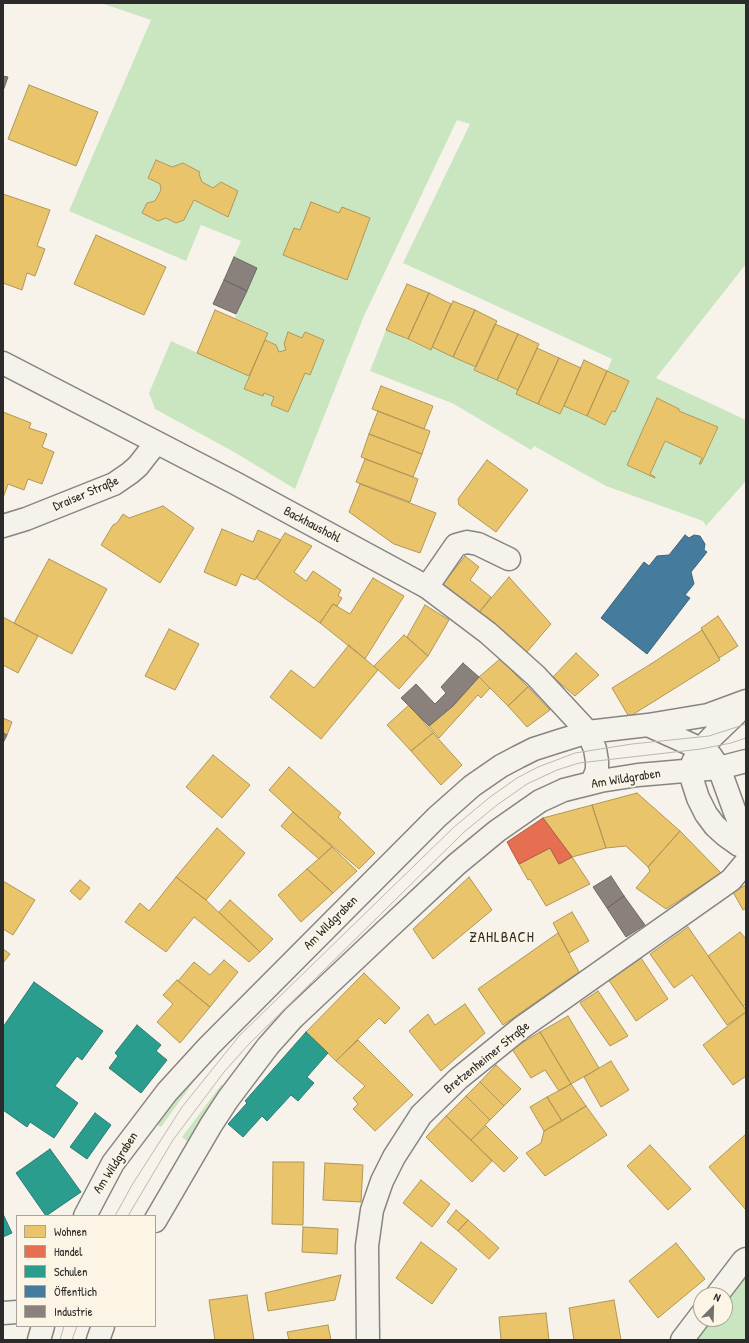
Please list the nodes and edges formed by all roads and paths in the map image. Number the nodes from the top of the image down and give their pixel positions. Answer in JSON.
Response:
{"nodes":[{"id":1,"x":3,"y":363,"type":"edge"},
{"id":2,"x":156,"y":443,"type":"junction"},
{"id":3,"x":3,"y":526,"type":"edge"},
{"id":4,"x":509,"y":559,"type":"dead end"},
{"id":5,"x":427,"y":587,"type":"junction"},
{"id":6,"x":746,"y":701,"type":"edge"},
{"id":7,"x":746,"y":705,"type":"edge"},
{"id":8,"x":648,"y":726,"type":"junction"},
{"id":9,"x":588,"y":732,"type":"junction"},
{"id":10,"x":701,"y":749,"type":"junction"},
{"id":11,"x":746,"y":761,"type":"edge"},
{"id":12,"x":720,"y":768,"type":"junction"},
{"id":13,"x":689,"y":770,"type":"junction"},
{"id":14,"x":592,"y":783,"type":"junction"},
{"id":15,"x":746,"y":838,"type":"edge"},
{"id":16,"x":746,"y":848,"type":"edge"},
{"id":17,"x":746,"y":862,"type":"edge"},
{"id":18,"x":86,"y":1215,"type":"edge"},
{"id":19,"x":156,"y":1219,"type":"edge"},
{"id":20,"x":746,"y":1259,"type":"edge"},
{"id":21,"x":723,"y":1287,"type":"edge"},
{"id":22,"x":16,"y":1312,"type":"edge"},
{"id":23,"x":3,"y":1313,"type":"edge"},
{"id":24,"x":693,"y":1326,"type":"edge"},
{"id":25,"x":43,"y":1327,"type":"edge"},
{"id":26,"x":103,"y":1327,"type":"edge"},
{"id":27,"x":39,"y":1340,"type":"edge"},
{"id":28,"x":98,"y":1340,"type":"edge"},
{"id":29,"x":368,"y":1340,"type":"edge"},
{"id":30,"x":682,"y":1340,"type":"edge"}],
"edges":[{"from":1,"to":2,"type":"street","name":"Backhaushohl"},
{"from":2,"to":3,"type":"street","name":"Draiser Straße"},
{"from":2,"to":5,"type":"street","name":"Backhaushohl"},
{"from":4,"to":5,"type":"street"},
{"from":5,"to":9,"type":"street","name":"Backhaushohl"},
{"from":6,"to":8,"type":"street","name":"Am Wildgraben"},
{"from":7,"to":10,"type":"street"},
{"from":8,"to":9,"type":"street","name":"Am Wildgraben"},
{"from":8,"to":10,"type":"street"},
{"from":9,"to":14,"type":"street","name":"Backhaushohl"},
{"from":9,"to":18,"type":"street","name":"Am Wildgraben"},
{"from":10,"to":12,"type":"street"},
{"from":10,"to":13,"type":"street"},
{"from":11,"to":12,"type":"street","name":"Am Wildgraben"},
{"from":12,"to":13,"type":"street","name":"Am Wildgraben"},
{"from":12,"to":15,"type":"street"},
{"from":13,"to":14,"type":"street","name":"Am Wildgraben"},
{"from":13,"to":16,"type":"street"},
{"from":14,"to":19,"type":"street","name":"Am Wildgraben"},
{"from":17,"to":29,"type":"street","name":"Bretzenheimer Straße"},
{"from":20,"to":21,"type":"street"},
{"from":22,"to":23,"type":"street"},
{"from":24,"to":30,"type":"street"},
{"from":25,"to":27,"type":"street"},
{"from":26,"to":28,"type":"street"}]}
